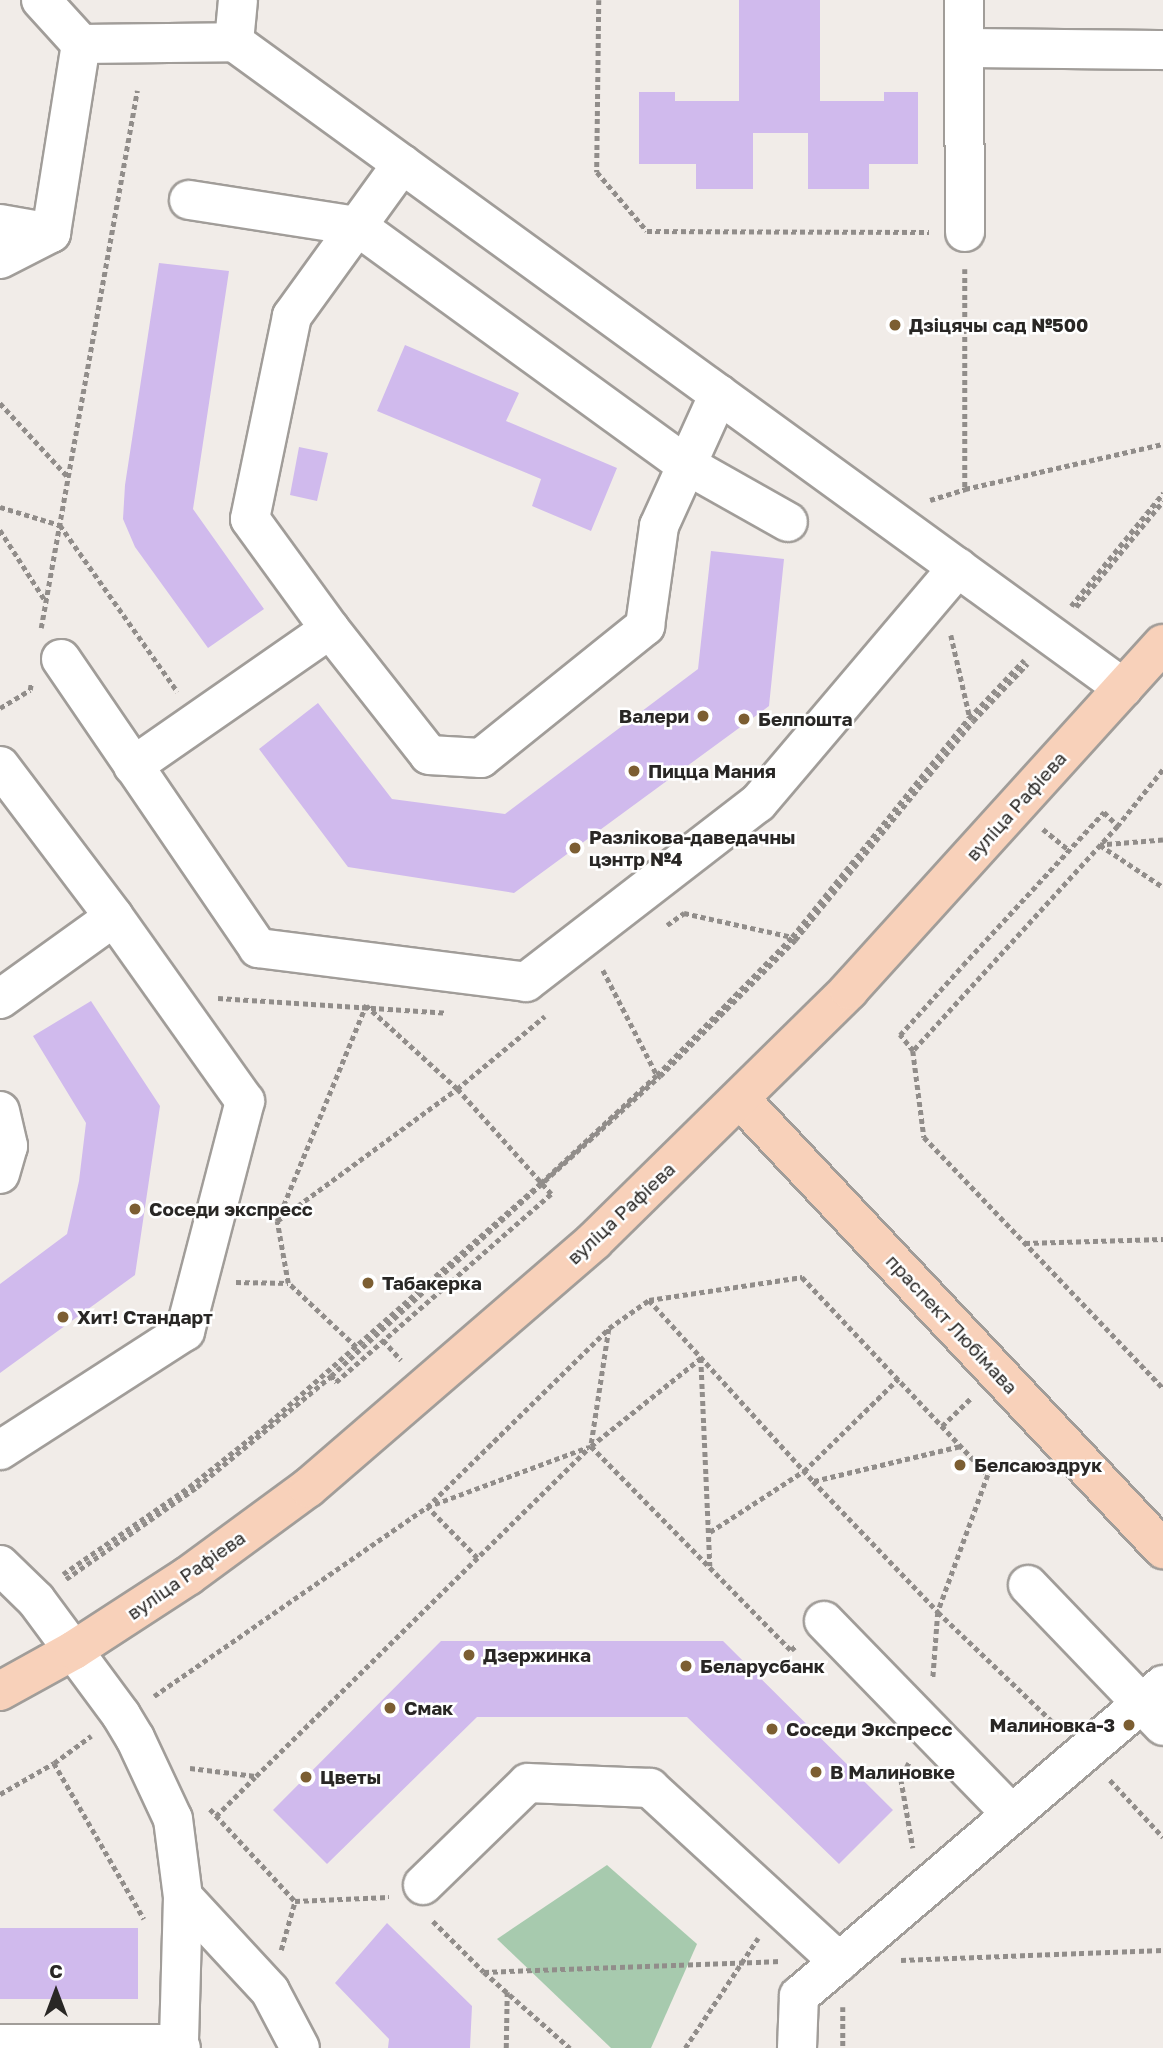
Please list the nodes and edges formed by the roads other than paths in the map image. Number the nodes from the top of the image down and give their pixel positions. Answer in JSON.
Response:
{"nodes":[{"id":1,"x":41,"y":0,"type":"edge"},
{"id":2,"x":237,"y":0,"type":"edge"},
{"id":3,"x":964,"y":0,"type":"edge"},
{"id":4,"x":234,"y":42,"type":"junction"},
{"id":5,"x":81,"y":44,"type":"junction"},
{"id":6,"x":965,"y":48,"type":"junction"},
{"id":7,"x":1163,"y":50,"type":"edge"},
{"id":8,"x":402,"y":164,"type":"junction"},
{"id":9,"x":189,"y":200,"type":"dead end"},
{"id":10,"x":0,"y":224,"type":"edge"},
{"id":11,"x":357,"y":226,"type":"junction"},
{"id":12,"x":965,"y":232,"type":"road end"},
{"id":13,"x":51,"y":233,"type":"junction"},
{"id":14,"x":0,"y":259,"type":"edge"},
{"id":15,"x":719,"y":394,"type":"junction"},
{"id":16,"x":685,"y":464,"type":"junction"},
{"id":17,"x":788,"y":522,"type":"dead end"},
{"id":18,"x":949,"y":577,"type":"junction"},
{"id":19,"x":330,"y":629,"type":"junction"},
{"id":20,"x":1159,"y":656,"type":"edge"},
{"id":21,"x":44,"y":659,"type":"road end"},
{"id":22,"x":1123,"y":688,"type":"junction"},
{"id":23,"x":0,"y":766,"type":"edge"},
{"id":24,"x":134,"y":766,"type":"junction"},
{"id":25,"x":114,"y":918,"type":"junction"},
{"id":26,"x":0,"y":999,"type":"edge"},
{"id":27,"x":740,"y":1099,"type":"junction"},
{"id":28,"x":0,"y":1111,"type":"edge"},
{"id":29,"x":0,"y":1174,"type":"edge"},
{"id":30,"x":0,"y":1450,"type":"edge"},
{"id":31,"x":1163,"y":1549,"type":"edge"},
{"id":32,"x":0,"y":1565,"type":"edge"},
{"id":33,"x":1028,"y":1585,"type":"dead end"},
{"id":34,"x":824,"y":1621,"type":"road end"},
{"id":35,"x":74,"y":1650,"type":"junction"},
{"id":36,"x":0,"y":1691,"type":"edge"},
{"id":37,"x":1156,"y":1705,"type":"edge"},
{"id":38,"x":1012,"y":1814,"type":"junction"},
{"id":39,"x":183,"y":1898,"type":"junction"},
{"id":40,"x":415,"y":1899,"type":"road end"},
{"id":41,"x":839,"y":1962,"type":"junction"},
{"id":42,"x":0,"y":2044,"type":"edge"},
{"id":43,"x":180,"y":2046,"type":"edge"},
{"id":44,"x":300,"y":2048,"type":"edge"},
{"id":45,"x":797,"y":2048,"type":"edge"}],
"edges":[{"from":1,"to":5,"type":"lane"},
{"from":2,"to":4,"type":"lane"},
{"from":3,"to":6,"type":"lane"},
{"from":4,"to":5,"type":"lane"},
{"from":4,"to":8,"type":"lane"},
{"from":5,"to":13,"type":"lane"},
{"from":6,"to":7,"type":"lane"},
{"from":6,"to":12,"type":"lane"},
{"from":8,"to":11,"type":"lane"},
{"from":8,"to":15,"type":"lane"},
{"from":9,"to":11,"type":"lane"},
{"from":10,"to":13,"type":"lane"},
{"from":11,"to":16,"type":"lane"},
{"from":11,"to":19,"type":"lane"},
{"from":13,"to":14,"type":"lane"},
{"from":15,"to":16,"type":"lane"},
{"from":15,"to":18,"type":"lane"},
{"from":16,"to":17,"type":"lane"},
{"from":16,"to":19,"type":"lane"},
{"from":18,"to":22,"type":"lane"},
{"from":18,"to":24,"type":"lane"},
{"from":19,"to":24,"type":"lane"},
{"from":20,"to":22,"type":"main road","name":"вуліца Рафіева"},
{"from":21,"to":24,"type":"lane"},
{"from":22,"to":27,"type":"main road","name":"вуліца Рафіева"},
{"from":23,"to":25,"type":"lane"},
{"from":25,"to":26,"type":"lane"},
{"from":25,"to":30,"type":"lane"},
{"from":27,"to":31,"type":"main road","name":"праспект Любімава"},
{"from":27,"to":35,"type":"main road","name":"вуліца Рафіева"},
{"from":28,"to":29,"type":"lane"},
{"from":32,"to":35,"type":"lane"},
{"from":33,"to":37,"type":"lane"},
{"from":34,"to":38,"type":"lane"},
{"from":35,"to":36,"type":"main road","name":"вуліца Рафіева"},
{"from":35,"to":39,"type":"lane"},
{"from":37,"to":38,"type":"lane"},
{"from":38,"to":41,"type":"lane"},
{"from":39,"to":43,"type":"lane"},
{"from":39,"to":44,"type":"lane"},
{"from":40,"to":41,"type":"lane"},
{"from":41,"to":45,"type":"lane"},
{"from":42,"to":43,"type":"lane"}]}
